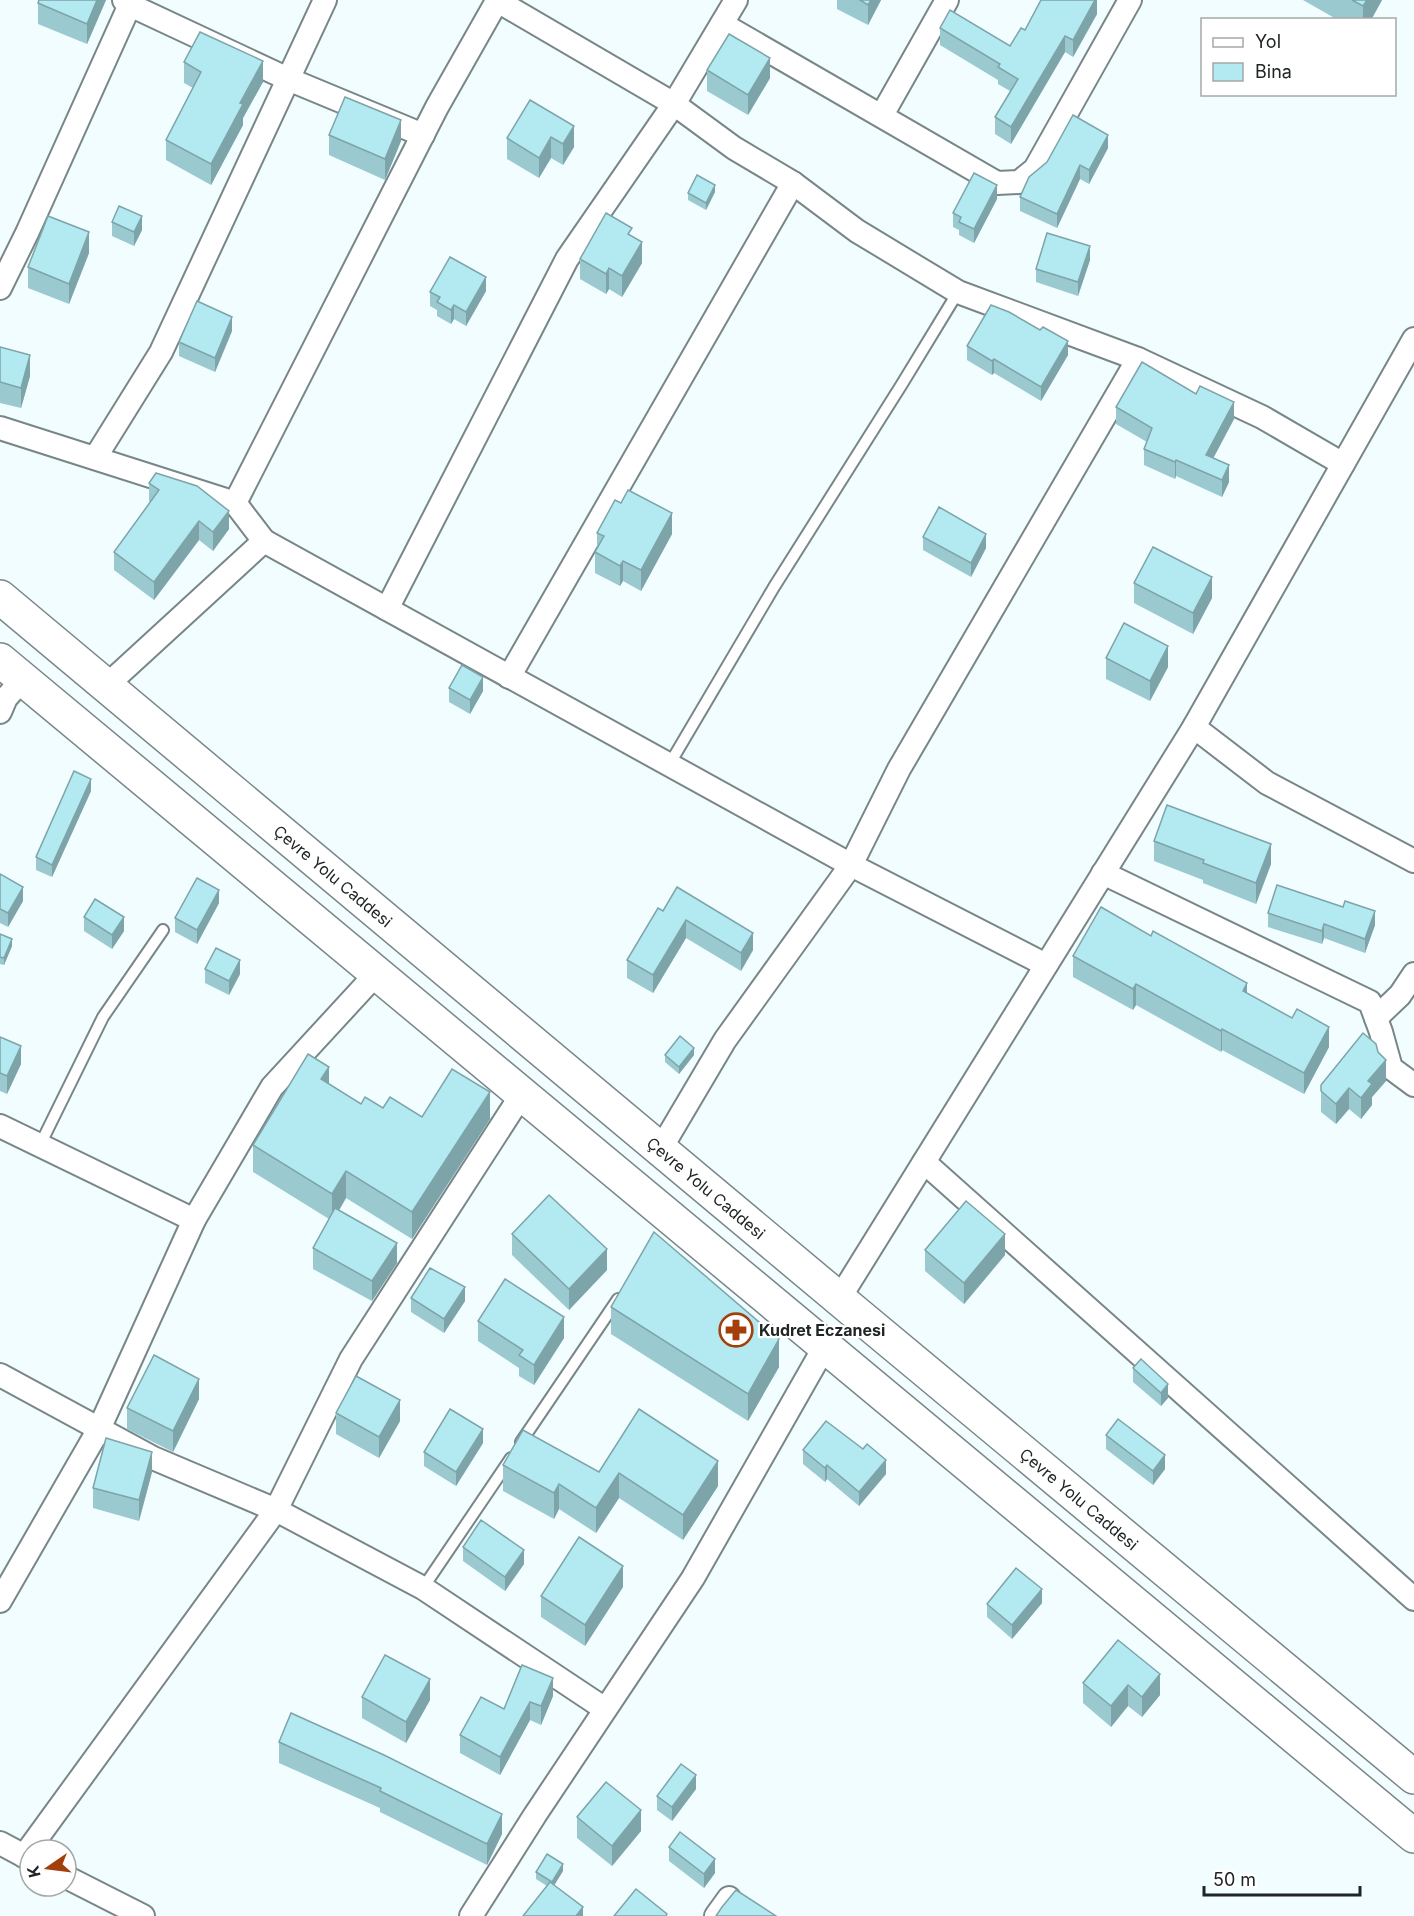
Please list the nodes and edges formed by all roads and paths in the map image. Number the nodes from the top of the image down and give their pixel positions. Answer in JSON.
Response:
{"nodes":[{"id":1,"x":325,"y":0,"type":"edge"},
{"id":2,"x":497,"y":0,"type":"edge"},
{"id":3,"x":736,"y":0,"type":"edge"},
{"id":4,"x":947,"y":0,"type":"edge"},
{"id":5,"x":1130,"y":0,"type":"edge"},
{"id":6,"x":129,"y":2,"type":"edge"},
{"id":7,"x":722,"y":24,"type":"junction"},
{"id":8,"x":288,"y":79,"type":"junction"},
{"id":9,"x":674,"y":104,"type":"junction"},
{"id":10,"x":882,"y":116,"type":"junction"},
{"id":11,"x":423,"y":135,"type":"junction"},
{"id":12,"x":794,"y":183,"type":"junction"},
{"id":13,"x":0,"y":287,"type":"edge"},
{"id":14,"x":958,"y":292,"type":"junction"},
{"id":15,"x":1414,"y":339,"type":"edge"},
{"id":16,"x":1138,"y":359,"type":"junction"},
{"id":17,"x":0,"y":428,"type":"edge"},
{"id":18,"x":95,"y":458,"type":"junction"},
{"id":19,"x":1343,"y":465,"type":"junction"},
{"id":20,"x":235,"y":504,"type":"junction"},
{"id":21,"x":264,"y":541,"type":"junction"},
{"id":22,"x":0,"y":597,"type":"edge"},
{"id":23,"x":387,"y":609,"type":"junction"},
{"id":24,"x":12,"y":670,"type":"edge"},
{"id":25,"x":509,"y":677,"type":"junction"},
{"id":26,"x":106,"y":686,"type":"junction"},
{"id":27,"x":0,"y":712,"type":"edge"},
{"id":28,"x":1194,"y":727,"type":"junction"},
{"id":29,"x":669,"y":765,"type":"junction"},
{"id":30,"x":1414,"y":861,"type":"edge"},
{"id":31,"x":850,"y":865,"type":"junction"},
{"id":32,"x":1103,"y":873,"type":"junction"},
{"id":33,"x":163,"y":930,"type":"dead end"},
{"id":34,"x":1046,"y":965,"type":"junction"},
{"id":35,"x":377,"y":973,"type":"junction"},
{"id":36,"x":1414,"y":974,"type":"edge"},
{"id":37,"x":1376,"y":1018,"type":"junction"},
{"id":38,"x":1414,"y":1085,"type":"edge"},
{"id":39,"x":522,"y":1094,"type":"junction"},
{"id":40,"x":0,"y":1126,"type":"edge"},
{"id":41,"x":40,"y":1145,"type":"junction"},
{"id":42,"x":660,"y":1150,"type":"junction"},
{"id":43,"x":924,"y":1162,"type":"junction"},
{"id":44,"x":194,"y":1220,"type":"junction"},
{"id":45,"x":626,"y":1287,"type":"edge"},
{"id":46,"x":839,"y":1299,"type":"junction"},
{"id":47,"x":825,"y":1346,"type":"junction"},
{"id":48,"x":0,"y":1375,"type":"edge"},
{"id":49,"x":99,"y":1429,"type":"junction"},
{"id":50,"x":276,"y":1510,"type":"junction"},
{"id":51,"x":423,"y":1588,"type":"junction"},
{"id":52,"x":1414,"y":1599,"type":"edge"},
{"id":53,"x":0,"y":1601,"type":"edge"},
{"id":54,"x":605,"y":1709,"type":"junction"},
{"id":55,"x":1414,"y":1777,"type":"edge"},
{"id":56,"x":1414,"y":1836,"type":"edge"},
{"id":57,"x":41,"y":1838,"type":"edge"},
{"id":58,"x":0,"y":1842,"type":"edge"},
{"id":59,"x":18,"y":1853,"type":"edge"},
{"id":60,"x":78,"y":1883,"type":"edge"},
{"id":61,"x":142,"y":1916,"type":"edge"},
{"id":62,"x":471,"y":1916,"type":"edge"}],
"edges":[{"from":1,"to":8,"type":"street"},
{"from":2,"to":9,"type":"street"},
{"from":2,"to":11,"type":"street"},
{"from":3,"to":7,"type":"street"},
{"from":4,"to":10,"type":"street"},
{"from":5,"to":10,"type":"street"},
{"from":6,"to":8,"type":"street"},
{"from":6,"to":13,"type":"street"},
{"from":7,"to":9,"type":"street"},
{"from":7,"to":10,"type":"street"},
{"from":8,"to":11,"type":"street"},
{"from":8,"to":18,"type":"street"},
{"from":9,"to":12,"type":"street"},
{"from":9,"to":23,"type":"street"},
{"from":11,"to":20,"type":"street"},
{"from":12,"to":14,"type":"street"},
{"from":12,"to":25,"type":"street"},
{"from":14,"to":16,"type":"street"},
{"from":14,"to":29,"type":"lane"},
{"from":15,"to":19,"type":"street"},
{"from":16,"to":19,"type":"street"},
{"from":16,"to":31,"type":"street"},
{"from":17,"to":18,"type":"street"},
{"from":18,"to":20,"type":"street"},
{"from":19,"to":28,"type":"street"},
{"from":20,"to":21,"type":"street"},
{"from":21,"to":23,"type":"street"},
{"from":21,"to":26,"type":"street"},
{"from":22,"to":26,"type":"highway","name":"Çevre Yolu Caddesi"},
{"from":23,"to":25,"type":"street"},
{"from":24,"to":27,"type":"street"},
{"from":24,"to":35,"type":"highway"},
{"from":25,"to":29,"type":"street"},
{"from":26,"to":42,"type":"highway","name":"Çevre Yolu Caddesi"},
{"from":28,"to":30,"type":"street"},
{"from":28,"to":32,"type":"street"},
{"from":29,"to":31,"type":"street"},
{"from":31,"to":34,"type":"street"},
{"from":31,"to":42,"type":"street"},
{"from":32,"to":34,"type":"street"},
{"from":32,"to":37,"type":"street"},
{"from":33,"to":41,"type":"lane"},
{"from":34,"to":43,"type":"street"},
{"from":35,"to":39,"type":"highway"},
{"from":35,"to":44,"type":"street"},
{"from":36,"to":37,"type":"street"},
{"from":37,"to":38,"type":"street"},
{"from":39,"to":47,"type":"highway"},
{"from":39,"to":50,"type":"street"},
{"from":40,"to":41,"type":"street"},
{"from":41,"to":44,"type":"street"},
{"from":42,"to":46,"type":"highway","name":"Çevre Yolu Caddesi"},
{"from":43,"to":46,"type":"street"},
{"from":43,"to":52,"type":"street"},
{"from":44,"to":49,"type":"street"},
{"from":45,"to":51,"type":"lane"},
{"from":46,"to":55,"type":"highway","name":"Çevre Yolu Caddesi"},
{"from":47,"to":54,"type":"street"},
{"from":47,"to":56,"type":"highway"},
{"from":48,"to":49,"type":"street"},
{"from":49,"to":50,"type":"street"},
{"from":49,"to":53,"type":"street"},
{"from":50,"to":51,"type":"street"},
{"from":50,"to":57,"type":"street"},
{"from":51,"to":54,"type":"street"},
{"from":54,"to":62,"type":"street"},
{"from":58,"to":59,"type":"street"},
{"from":60,"to":61,"type":"street"}]}
